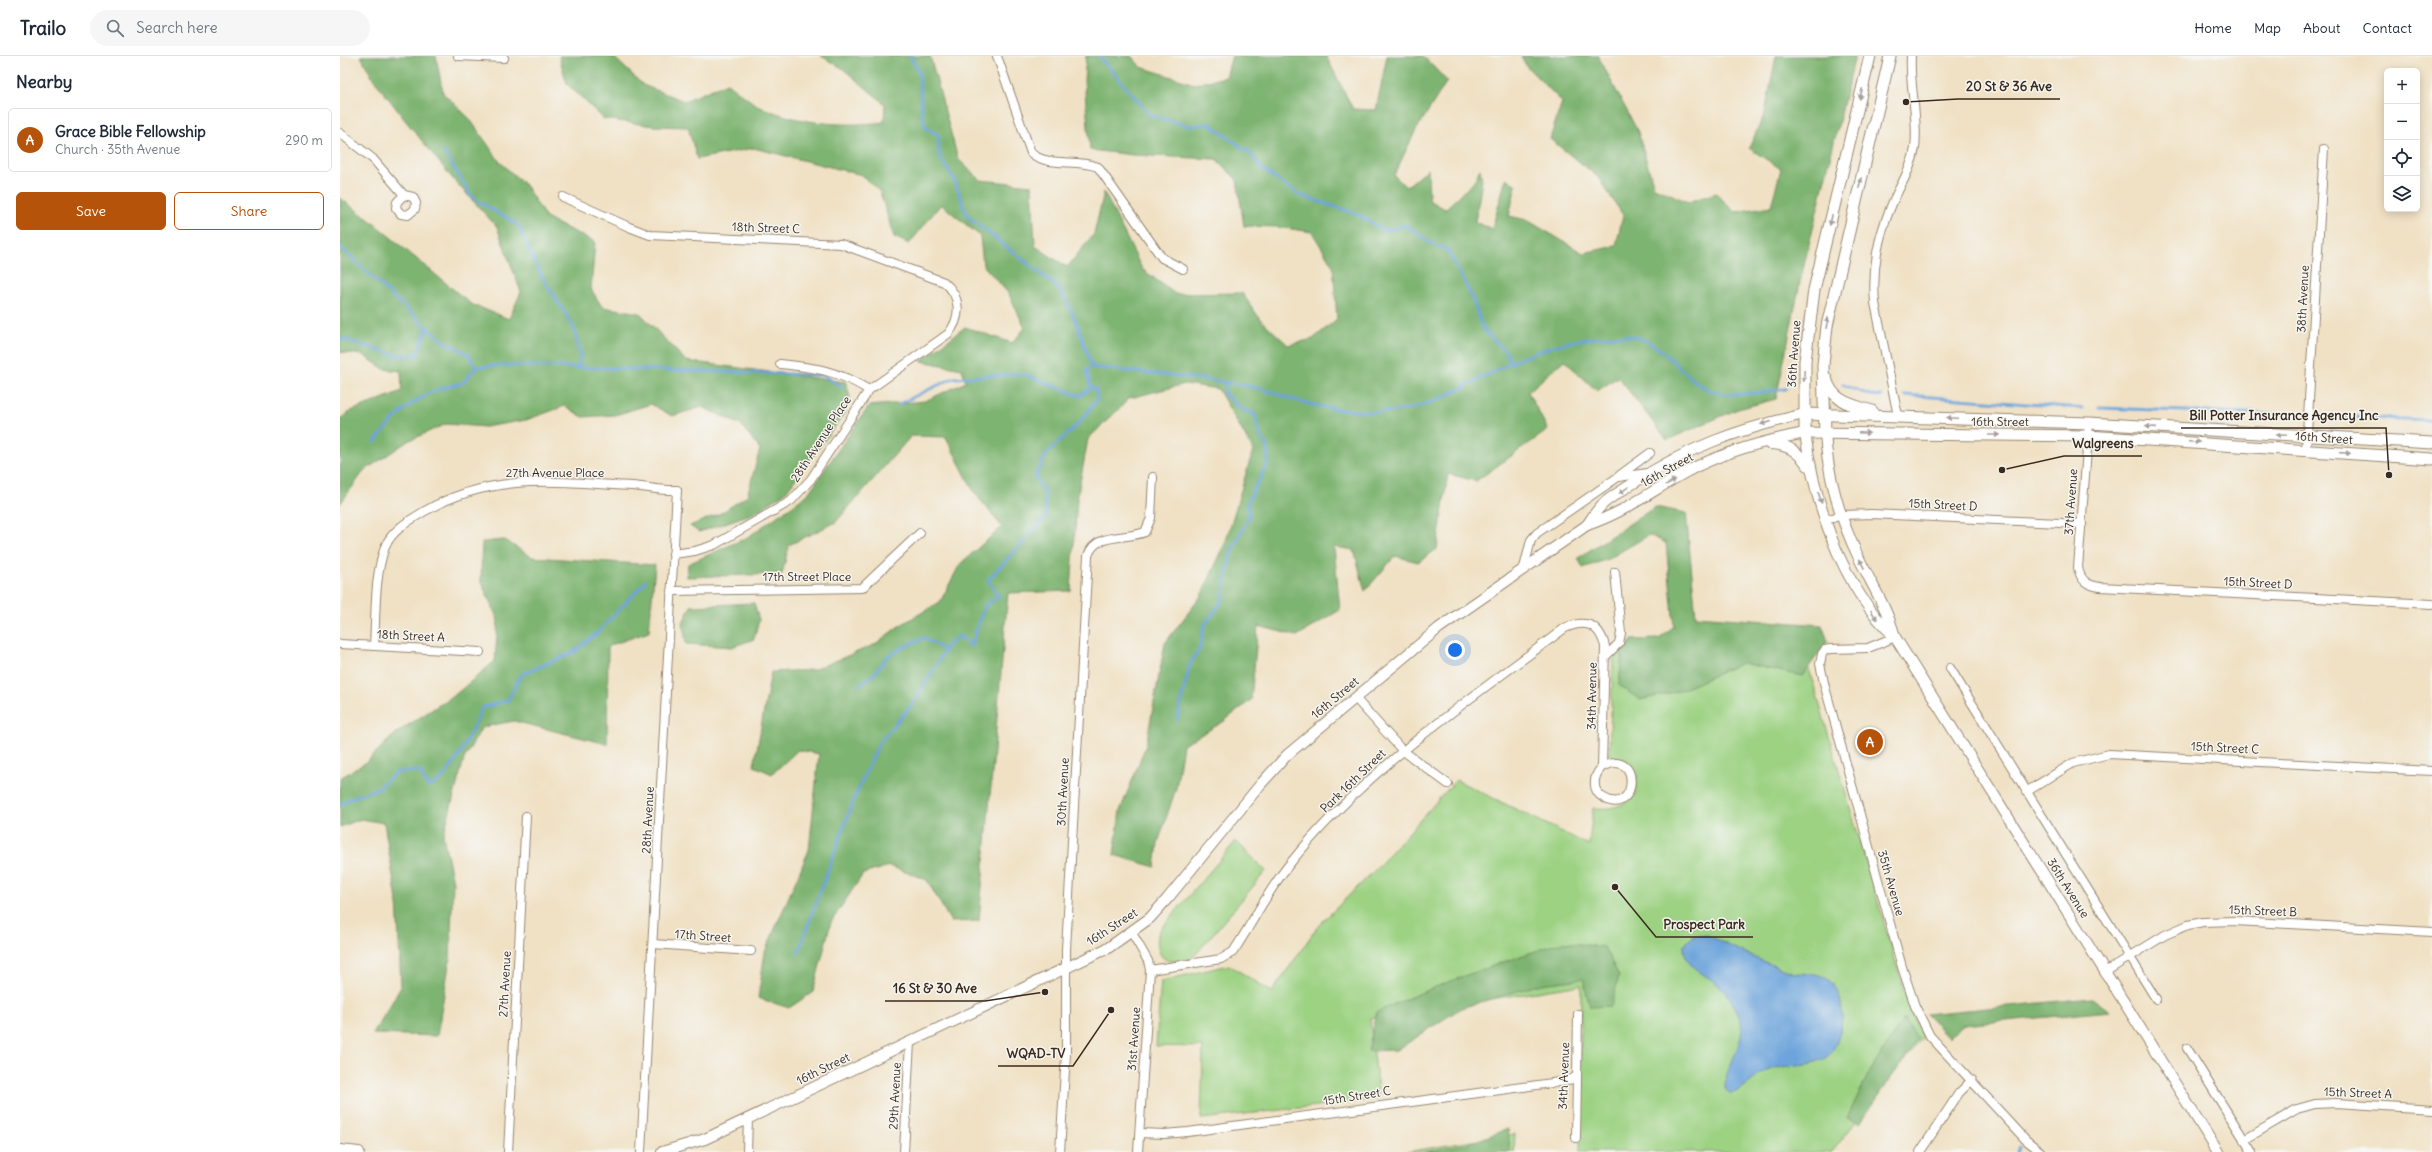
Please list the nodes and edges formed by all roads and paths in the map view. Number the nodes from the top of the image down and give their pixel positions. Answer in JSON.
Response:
{"nodes":[{"id":1,"x":458,"y":56,"type":"edge"},
{"id":2,"x":997,"y":56,"type":"edge"},
{"id":3,"x":1870,"y":56,"type":"edge"},
{"id":4,"x":1890,"y":56,"type":"edge"},
{"id":5,"x":1911,"y":56,"type":"edge"},
{"id":6,"x":504,"y":58,"type":"dead end"},
{"id":7,"x":340,"y":133,"type":"edge"},
{"id":8,"x":2324,"y":149,"type":"dead end"},
{"id":9,"x":404,"y":195,"type":"dead end"},
{"id":10,"x":563,"y":197,"type":"dead end"},
{"id":11,"x":1183,"y":269,"type":"dead end"},
{"id":12,"x":958,"y":302,"type":"joint"},
{"id":13,"x":780,"y":364,"type":"dead end"},
{"id":14,"x":1823,"y":364,"type":"junction"},
{"id":15,"x":869,"y":390,"type":"junction"},
{"id":16,"x":1804,"y":414,"type":"junction"},
{"id":17,"x":1824,"y":414,"type":"junction"},
{"id":18,"x":1894,"y":416,"type":"junction"},
{"id":19,"x":2089,"y":423,"type":"junction"},
{"id":20,"x":1825,"y":432,"type":"junction"},
{"id":21,"x":1805,"y":433,"type":"junction"},
{"id":22,"x":2088,"y":436,"type":"junction"},
{"id":23,"x":2307,"y":436,"type":"junction"},
{"id":24,"x":2432,"y":443,"type":"edge"},
{"id":25,"x":2306,"y":450,"type":"junction"},
{"id":26,"x":1734,"y":451,"type":"junction"},
{"id":27,"x":1650,"y":452,"type":"dead end"},
{"id":28,"x":2432,"y":459,"type":"edge"},
{"id":29,"x":1811,"y":472,"type":"junction"},
{"id":30,"x":1648,"y":473,"type":"junction"},
{"id":31,"x":1618,"y":477,"type":"junction"},
{"id":32,"x":1153,"y":478,"type":"dead end"},
{"id":33,"x":677,"y":490,"type":"joint"},
{"id":34,"x":1842,"y":515,"type":"junction"},
{"id":35,"x":1826,"y":520,"type":"junction"},
{"id":36,"x":2082,"y":524,"type":"junction"},
{"id":37,"x":1587,"y":525,"type":"junction"},
{"id":38,"x":920,"y":533,"type":"dead end"},
{"id":39,"x":673,"y":554,"type":"junction"},
{"id":40,"x":1524,"y":568,"type":"junction"},
{"id":41,"x":1615,"y":572,"type":"dead end"},
{"id":42,"x":2083,"y":581,"type":"joint"},
{"id":43,"x":671,"y":591,"type":"junction"},
{"id":44,"x":2432,"y":604,"type":"edge"},
{"id":45,"x":1597,"y":629,"type":"joint"},
{"id":46,"x":1895,"y":637,"type":"junction"},
{"id":47,"x":340,"y":644,"type":"edge"},
{"id":48,"x":374,"y":646,"type":"junction"},
{"id":49,"x":480,"y":652,"type":"dead end"},
{"id":50,"x":1605,"y":657,"type":"junction"},
{"id":51,"x":1950,"y":668,"type":"dead end"},
{"id":52,"x":1355,"y":698,"type":"junction"},
{"id":53,"x":1402,"y":750,"type":"junction"},
{"id":54,"x":1602,"y":767,"type":"junction"},
{"id":55,"x":2432,"y":771,"type":"edge"},
{"id":56,"x":1448,"y":784,"type":"dead end"},
{"id":57,"x":2026,"y":792,"type":"junction"},
{"id":58,"x":526,"y":816,"type":"dead end"},
{"id":59,"x":2432,"y":932,"type":"edge"},
{"id":60,"x":1132,"y":933,"type":"junction"},
{"id":61,"x":653,"y":944,"type":"junction"},
{"id":62,"x":751,"y":951,"type":"dead end"},
{"id":63,"x":2130,"y":956,"type":"junction"},
{"id":64,"x":1065,"y":969,"type":"junction"},
{"id":65,"x":1150,"y":970,"type":"junction"},
{"id":66,"x":2105,"y":972,"type":"junction"},
{"id":67,"x":2156,"y":999,"type":"dead end"},
{"id":68,"x":1578,"y":1014,"type":"dead end"},
{"id":69,"x":910,"y":1042,"type":"junction"},
{"id":70,"x":2187,"y":1048,"type":"dead end"},
{"id":71,"x":1576,"y":1077,"type":"junction"},
{"id":72,"x":1972,"y":1080,"type":"junction"},
{"id":73,"x":2432,"y":1109,"type":"edge"},
{"id":74,"x":748,"y":1118,"type":"junction"},
{"id":75,"x":1140,"y":1133,"type":"junction"},
{"id":76,"x":1576,"y":1138,"type":"dead end"},
{"id":77,"x":2244,"y":1140,"type":"junction"},
{"id":78,"x":340,"y":1150,"type":"edge"},
{"id":79,"x":359,"y":1152,"type":"edge"},
{"id":80,"x":508,"y":1152,"type":"edge"},
{"id":81,"x":641,"y":1152,"type":"edge"},
{"id":82,"x":662,"y":1152,"type":"edge"},
{"id":83,"x":747,"y":1152,"type":"edge"},
{"id":84,"x":904,"y":1152,"type":"edge"},
{"id":85,"x":1060,"y":1152,"type":"edge"},
{"id":86,"x":1138,"y":1152,"type":"edge"},
{"id":87,"x":1920,"y":1152,"type":"edge"},
{"id":88,"x":2040,"y":1152,"type":"edge"},
{"id":89,"x":2218,"y":1152,"type":"edge"},
{"id":90,"x":2252,"y":1152,"type":"edge"}],
"edges":[{"from":1,"to":6,"type":"street"},
{"from":2,"to":11,"type":"street"},
{"from":3,"to":16,"type":"main road","name":"36th Avenue","one_way":true},
{"from":14,"to":4,"type":"main road","name":"36th Avenue","one_way":true},
{"from":5,"to":18,"type":"street"},
{"from":7,"to":9,"type":"street"},
{"from":8,"to":23,"type":"street","name":"38th Avenue"},
{"from":10,"to":12,"type":"street","name":"18th Street C"},
{"from":12,"to":15,"type":"street","name":"28th Avenue Place"},
{"from":13,"to":15,"type":"street"},
{"from":14,"to":17,"type":"main road","name":"36th Avenue"},
{"from":14,"to":18,"type":"main road"},
{"from":15,"to":39,"type":"street","name":"28th Avenue Place"},
{"from":16,"to":17,"type":"main road","name":"16th Street"},
{"from":16,"to":21,"type":"main road","name":"36th Avenue"},
{"from":16,"to":30,"type":"street","name":"16th Street","one_way":true},
{"from":17,"to":18,"type":"main road","name":"16th Street"},
{"from":17,"to":20,"type":"main road","name":"36th Avenue"},
{"from":19,"to":18,"type":"main road","name":"16th Street","one_way":true},
{"from":19,"to":22,"type":"street","name":"37th Avenue"},
{"from":23,"to":19,"type":"main road","name":"16th Street","one_way":true},
{"from":20,"to":21,"type":"main road","name":"16th Street"},
{"from":20,"to":22,"type":"main road","name":"16th Street","one_way":true},
{"from":20,"to":34,"type":"street","name":"36th Avenue"},
{"from":21,"to":26,"type":"street","name":"16th Street"},
{"from":21,"to":29,"type":"street","name":"36th Avenue"},
{"from":22,"to":25,"type":"main road","name":"16th Street","one_way":true},
{"from":22,"to":36,"type":"street","name":"37th Avenue"},
{"from":23,"to":24,"type":"main road","name":"16th Street"},
{"from":23,"to":25,"type":"street","name":"38th Avenue"},
{"from":25,"to":28,"type":"main road","name":"16th Street","one_way":true},
{"from":26,"to":29,"type":"street"},
{"from":37,"to":26,"type":"street","name":"16th Street","one_way":true},
{"from":27,"to":31,"type":"street","name":"16th Street"},
{"from":29,"to":35,"type":"street","name":"36th Avenue","one_way":true},
{"from":30,"to":31,"type":"street","name":"16th Street"},
{"from":30,"to":37,"type":"street","name":"16th Street","one_way":true},
{"from":31,"to":40,"type":"street","name":"16th Street"},
{"from":32,"to":64,"type":"street","name":"30th Avenue"},
{"from":33,"to":39,"type":"street","name":"28th Avenue"},
{"from":33,"to":48,"type":"street","name":"27th Avenue Place"},
{"from":34,"to":35,"type":"street","name":"15th Street D"},
{"from":34,"to":36,"type":"street","name":"15th Street D"},
{"from":46,"to":34,"type":"street","name":"36th Avenue","one_way":true},
{"from":35,"to":46,"type":"street","name":"36th Avenue","one_way":true},
{"from":36,"to":42,"type":"street","name":"37th Avenue"},
{"from":37,"to":40,"type":"street","name":"16th Street"},
{"from":38,"to":43,"type":"street","name":"17th Street Place"},
{"from":39,"to":43,"type":"street","name":"28th Avenue"},
{"from":40,"to":52,"type":"street","name":"16th Street"},
{"from":41,"to":50,"type":"street"},
{"from":42,"to":44,"type":"street","name":"15th Street D"},
{"from":43,"to":61,"type":"street","name":"28th Avenue"},
{"from":45,"to":50,"type":"street","name":"34th Avenue"},
{"from":45,"to":53,"type":"street","name":"Park 16th Street"},
{"from":46,"to":66,"type":"street","name":"36th Avenue"},
{"from":46,"to":72,"type":"street","name":"35th Avenue"},
{"from":47,"to":48,"type":"street","name":"18th Street A"},
{"from":48,"to":49,"type":"street","name":"18th Street A"},
{"from":50,"to":54,"type":"street","name":"34th Avenue"},
{"from":51,"to":57,"type":"street","name":"36th Avenue"},
{"from":52,"to":53,"type":"street"},
{"from":52,"to":60,"type":"street","name":"16th Street"},
{"from":53,"to":56,"type":"street"},
{"from":53,"to":65,"type":"street","name":"Park 16th Street"},
{"from":54,"to":54,"type":"street","name":"34th Avenue"},
{"from":55,"to":57,"type":"street","name":"15th Street C"},
{"from":57,"to":63,"type":"street","name":"36th Avenue"},
{"from":58,"to":80,"type":"street","name":"27th Avenue"},
{"from":59,"to":63,"type":"street","name":"15th Street B"},
{"from":60,"to":64,"type":"street","name":"16th Street"},
{"from":60,"to":65,"type":"street","name":"31st Avenue"},
{"from":61,"to":62,"type":"street","name":"17th Street"},
{"from":61,"to":81,"type":"street","name":"28th Avenue"},
{"from":63,"to":66,"type":"street","name":"15th Street B"},
{"from":63,"to":67,"type":"street","name":"36th Avenue"},
{"from":64,"to":69,"type":"street","name":"16th Street"},
{"from":64,"to":85,"type":"street","name":"30th Avenue"},
{"from":65,"to":75,"type":"street","name":"31st Avenue"},
{"from":66,"to":89,"type":"street","name":"36th Avenue"},
{"from":68,"to":71,"type":"street","name":"34th Avenue"},
{"from":69,"to":74,"type":"street","name":"16th Street"},
{"from":69,"to":84,"type":"street","name":"29th Avenue"},
{"from":70,"to":77,"type":"street"},
{"from":71,"to":75,"type":"street","name":"15th Street C"},
{"from":71,"to":76,"type":"street","name":"34th Avenue"},
{"from":72,"to":87,"type":"street"},
{"from":72,"to":88,"type":"street","name":"35th Avenue"},
{"from":73,"to":77,"type":"street","name":"15th Street A"},
{"from":74,"to":82,"type":"street","name":"16th Street"},
{"from":74,"to":83,"type":"street"},
{"from":75,"to":86,"type":"street","name":"31st Avenue"},
{"from":77,"to":90,"type":"street"},
{"from":78,"to":79,"type":"street"}]}
